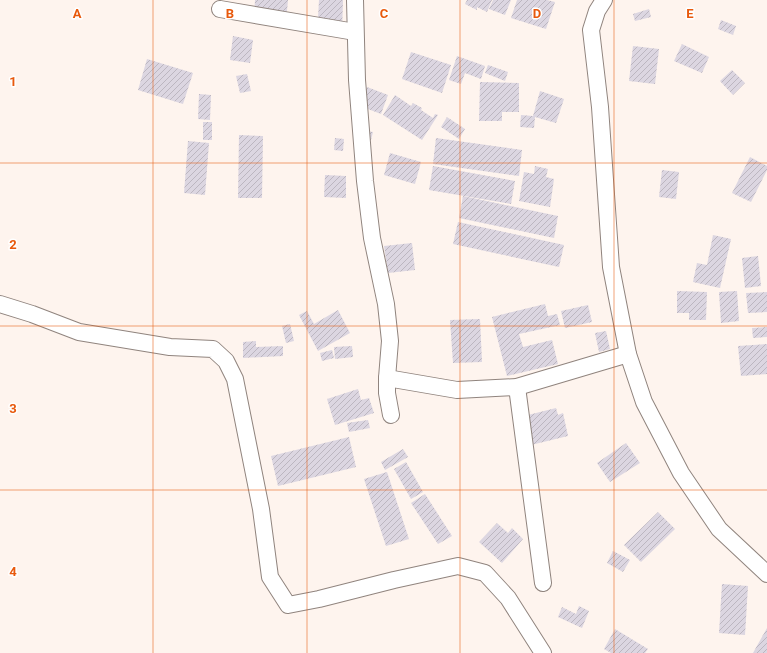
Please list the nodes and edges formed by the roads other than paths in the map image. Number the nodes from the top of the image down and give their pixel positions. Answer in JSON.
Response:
{"nodes":[{"id":1,"x":355,"y":0,"type":"edge"},
{"id":2,"x":604,"y":0,"type":"edge"},
{"id":3,"x":220,"y":9,"type":"dead end"},
{"id":4,"x":356,"y":32,"type":"junction"},
{"id":5,"x":0,"y":304,"type":"edge"},
{"id":6,"x":628,"y":354,"type":"junction"},
{"id":7,"x":387,"y":378,"type":"junction"},
{"id":8,"x":517,"y":387,"type":"junction"},
{"id":9,"x":391,"y":415,"type":"dead end"},
{"id":10,"x":767,"y":574,"type":"edge"},
{"id":11,"x":543,"y":583,"type":"dead end"},
{"id":12,"x":543,"y":653,"type":"edge"}],
"edges":[{"from":1,"to":4,"type":"street"},
{"from":2,"to":6,"type":"street"},
{"from":3,"to":4,"type":"street"},
{"from":4,"to":7,"type":"street"},
{"from":5,"to":12,"type":"street"},
{"from":6,"to":8,"type":"street"},
{"from":6,"to":10,"type":"street"},
{"from":7,"to":8,"type":"street"},
{"from":7,"to":9,"type":"street"},
{"from":8,"to":11,"type":"street"}]}
